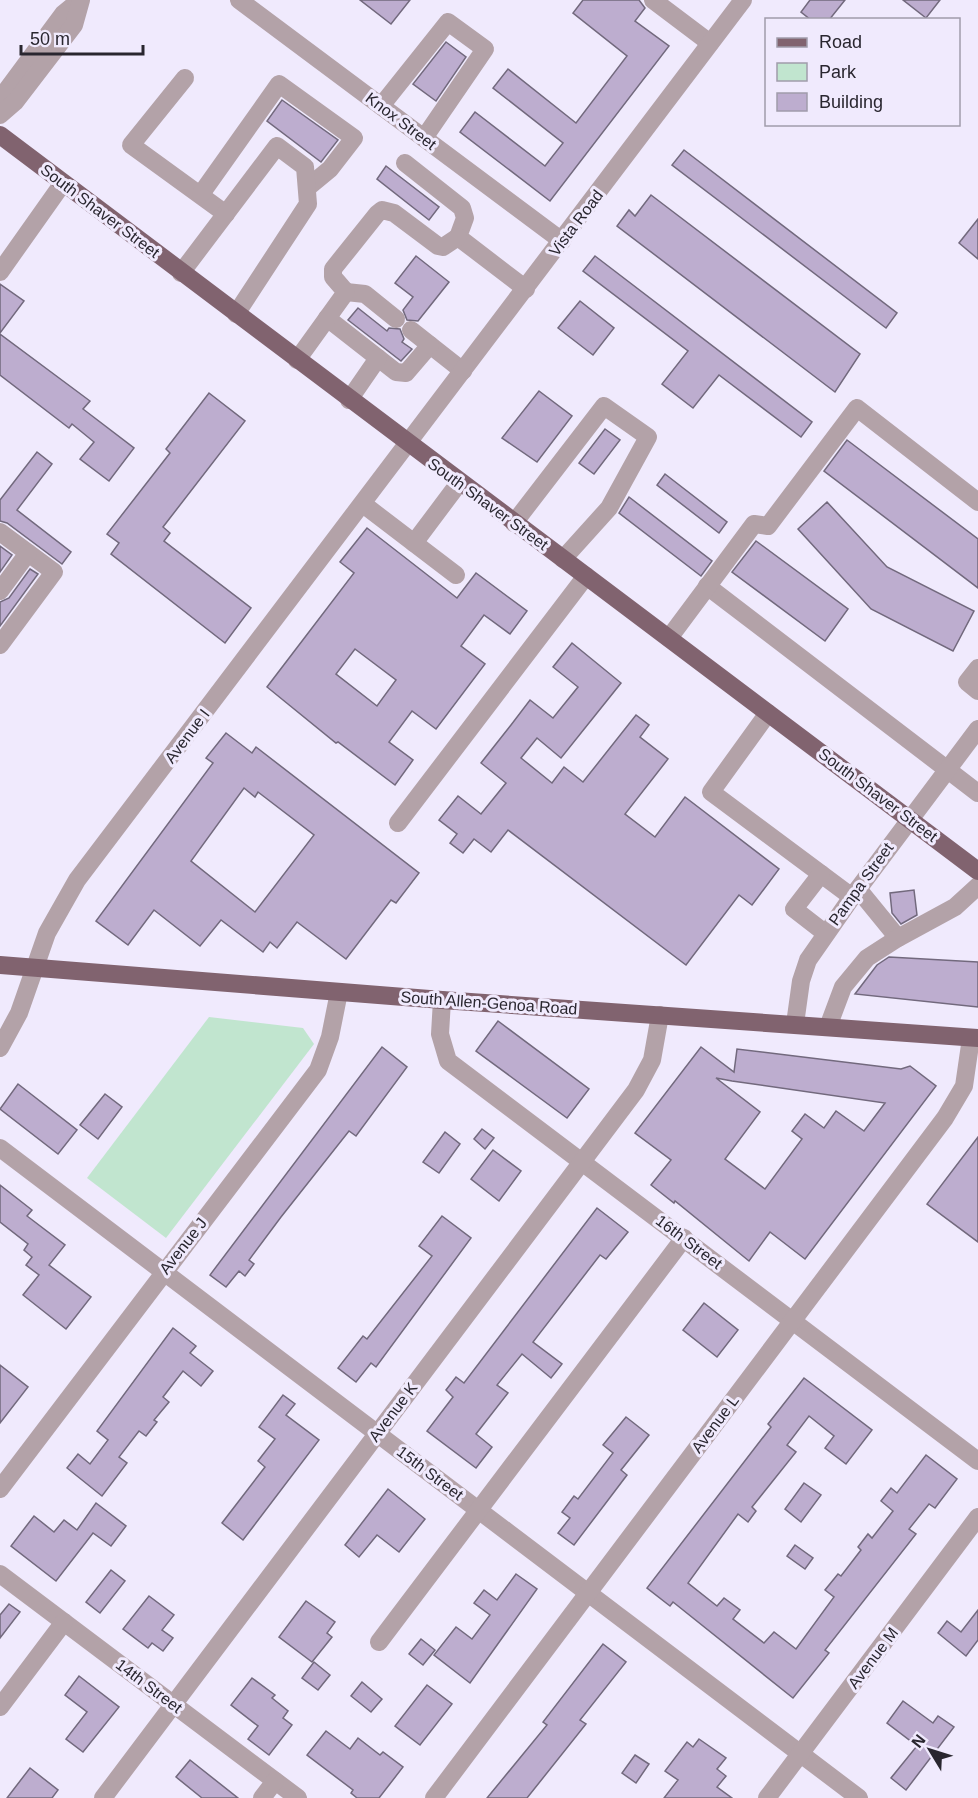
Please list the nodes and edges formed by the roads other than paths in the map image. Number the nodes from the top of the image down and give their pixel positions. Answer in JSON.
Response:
{"nodes":[{"id":1,"x":81,"y":0,"type":"edge"},
{"id":2,"x":653,"y":0,"type":"edge"},
{"id":3,"x":743,"y":0,"type":"edge"},
{"id":4,"x":242,"y":1,"type":"edge"},
{"id":5,"x":710,"y":43,"type":"junction"},
{"id":6,"x":185,"y":78,"type":"dead end"},
{"id":7,"x":0,"y":99,"type":"edge"},
{"id":8,"x":381,"y":106,"type":"junction"},
{"id":9,"x":0,"y":115,"type":"edge"},
{"id":10,"x":0,"y":135,"type":"edge"},
{"id":11,"x":424,"y":138,"type":"junction"},
{"id":12,"x":405,"y":163,"type":"dead end"},
{"id":13,"x":63,"y":183,"type":"junction"},
{"id":14,"x":307,"y":188,"type":"junction"},
{"id":15,"x":201,"y":194,"type":"junction"},
{"id":16,"x":226,"y":214,"type":"junction"},
{"id":17,"x":458,"y":237,"type":"junction"},
{"id":18,"x":562,"y":241,"type":"junction"},
{"id":19,"x":0,"y":272,"type":"edge"},
{"id":20,"x":182,"y":273,"type":"junction"},
{"id":21,"x":526,"y":289,"type":"junction"},
{"id":22,"x":346,"y":292,"type":"junction"},
{"id":23,"x":236,"y":314,"type":"junction"},
{"id":24,"x":327,"y":318,"type":"junction"},
{"id":25,"x":396,"y":319,"type":"dead end"},
{"id":26,"x":411,"y":330,"type":"dead end"},
{"id":27,"x":430,"y":345,"type":"junction"},
{"id":28,"x":378,"y":358,"type":"junction"},
{"id":29,"x":297,"y":360,"type":"junction"},
{"id":30,"x":464,"y":371,"type":"junction"},
{"id":31,"x":350,"y":400,"type":"junction"},
{"id":32,"x":408,"y":444,"type":"junction"},
{"id":33,"x":459,"y":483,"type":"junction"},
{"id":34,"x":978,"y":502,"type":"edge"},
{"id":35,"x":363,"y":504,"type":"junction"},
{"id":36,"x":514,"y":523,"type":"junction"},
{"id":37,"x":0,"y":532,"type":"edge"},
{"id":38,"x":414,"y":543,"type":"junction"},
{"id":39,"x":28,"y":553,"type":"junction"},
{"id":40,"x":563,"y":559,"type":"junction"},
{"id":41,"x":456,"y":575,"type":"dead end"},
{"id":42,"x":586,"y":576,"type":"junction"},
{"id":43,"x":707,"y":586,"type":"junction"},
{"id":44,"x":0,"y":591,"type":"edge"},
{"id":45,"x":669,"y":638,"type":"junction"},
{"id":46,"x":0,"y":645,"type":"edge"},
{"id":47,"x":978,"y":668,"type":"edge"},
{"id":48,"x":978,"y":691,"type":"edge"},
{"id":49,"x":768,"y":712,"type":"junction"},
{"id":50,"x":978,"y":729,"type":"edge"},
{"id":51,"x":948,"y":769,"type":"junction"},
{"id":52,"x":978,"y":793,"type":"edge"},
{"id":53,"x":910,"y":819,"type":"junction"},
{"id":54,"x":398,"y":823,"type":"dead end"},
{"id":55,"x":978,"y":871,"type":"edge"},
{"id":56,"x":821,"y":874,"type":"junction"},
{"id":57,"x":978,"y":886,"type":"edge"},
{"id":58,"x":855,"y":893,"type":"junction"},
{"id":59,"x":825,"y":933,"type":"junction"},
{"id":60,"x":898,"y":938,"type":"junction"},
{"id":61,"x":0,"y":965,"type":"edge"},
{"id":62,"x":33,"y":967,"type":"junction"},
{"id":63,"x":339,"y":992,"type":"junction"},
{"id":64,"x":442,"y":1000,"type":"junction"},
{"id":65,"x":660,"y":1015,"type":"junction"},
{"id":66,"x":795,"y":1024,"type":"junction"},
{"id":67,"x":828,"y":1027,"type":"junction"},
{"id":68,"x":975,"y":1038,"type":"edge"},
{"id":69,"x":0,"y":1048,"type":"edge"},
{"id":70,"x":0,"y":1148,"type":"edge"},
{"id":71,"x":582,"y":1161,"type":"junction"},
{"id":72,"x":684,"y":1238,"type":"junction"},
{"id":73,"x":163,"y":1271,"type":"junction"},
{"id":74,"x":793,"y":1321,"type":"junction"},
{"id":75,"x":377,"y":1433,"type":"junction"},
{"id":76,"x":978,"y":1461,"type":"edge"},
{"id":77,"x":0,"y":1489,"type":"edge"},
{"id":78,"x":479,"y":1509,"type":"junction"},
{"id":79,"x":978,"y":1517,"type":"edge"},
{"id":80,"x":0,"y":1574,"type":"edge"},
{"id":81,"x":589,"y":1592,"type":"junction"},
{"id":82,"x":64,"y":1622,"type":"junction"},
{"id":83,"x":379,"y":1642,"type":"dead end"},
{"id":84,"x":173,"y":1705,"type":"junction"},
{"id":85,"x":0,"y":1707,"type":"edge"},
{"id":86,"x":801,"y":1753,"type":"junction"},
{"id":87,"x":275,"y":1781,"type":"junction"},
{"id":88,"x":103,"y":1798,"type":"edge"},
{"id":89,"x":262,"y":1798,"type":"edge"},
{"id":90,"x":298,"y":1798,"type":"edge"},
{"id":91,"x":434,"y":1798,"type":"edge"},
{"id":92,"x":767,"y":1798,"type":"edge"},
{"id":93,"x":859,"y":1798,"type":"edge"}],
"edges":[{"from":1,"to":7,"type":"street"},
{"from":1,"to":9,"type":"street"},
{"from":2,"to":5,"type":"street"},
{"from":3,"to":5,"type":"street","name":"Vista Road"},
{"from":4,"to":8,"type":"street","name":"Knox Street"},
{"from":5,"to":18,"type":"street","name":"Vista Road"},
{"from":6,"to":15,"type":"street"},
{"from":8,"to":11,"type":"street","name":"Knox Street"},
{"from":8,"to":11,"type":"street"},
{"from":10,"to":13,"type":"main road","name":"South Shaver Street"},
{"from":11,"to":18,"type":"street","name":"Knox Street"},
{"from":12,"to":17,"type":"street"},
{"from":13,"to":19,"type":"street"},
{"from":13,"to":20,"type":"main road","name":"South Shaver Street"},
{"from":14,"to":15,"type":"street"},
{"from":14,"to":16,"type":"street"},
{"from":14,"to":23,"type":"street"},
{"from":15,"to":16,"type":"street"},
{"from":16,"to":20,"type":"street"},
{"from":17,"to":21,"type":"street"},
{"from":17,"to":22,"type":"street"},
{"from":18,"to":21,"type":"street","name":"Vista Road"},
{"from":20,"to":23,"type":"main road","name":"South Shaver Street"},
{"from":21,"to":30,"type":"street","name":"Vista Road"},
{"from":22,"to":24,"type":"street"},
{"from":22,"to":25,"type":"street"},
{"from":23,"to":29,"type":"main road","name":"South Shaver Street"},
{"from":24,"to":28,"type":"street"},
{"from":24,"to":29,"type":"street"},
{"from":26,"to":27,"type":"street"},
{"from":27,"to":28,"type":"street"},
{"from":27,"to":30,"type":"street"},
{"from":28,"to":31,"type":"street"},
{"from":29,"to":31,"type":"main road","name":"South Shaver Street"},
{"from":30,"to":32,"type":"street","name":"Vista Road"},
{"from":31,"to":32,"type":"main road","name":"South Shaver Street"},
{"from":32,"to":33,"type":"main road","name":"South Shaver Street"},
{"from":32,"to":35,"type":"street","name":"Avenue I"},
{"from":33,"to":36,"type":"main road","name":"South Shaver Street"},
{"from":33,"to":38,"type":"street"},
{"from":34,"to":43,"type":"street"},
{"from":35,"to":38,"type":"street"},
{"from":35,"to":62,"type":"street","name":"Avenue I"},
{"from":36,"to":40,"type":"main road","name":"South Shaver Street"},
{"from":36,"to":40,"type":"street"},
{"from":37,"to":39,"type":"street"},
{"from":38,"to":41,"type":"street"},
{"from":39,"to":44,"type":"street"},
{"from":39,"to":46,"type":"street"},
{"from":40,"to":42,"type":"main road","name":"South Shaver Street"},
{"from":42,"to":45,"type":"main road","name":"South Shaver Street"},
{"from":42,"to":54,"type":"street"},
{"from":43,"to":45,"type":"street"},
{"from":43,"to":51,"type":"street"},
{"from":45,"to":49,"type":"main road","name":"South Shaver Street"},
{"from":47,"to":48,"type":"street"},
{"from":49,"to":53,"type":"main road","name":"South Shaver Street"},
{"from":49,"to":56,"type":"street"},
{"from":50,"to":51,"type":"street","name":"Pampa Street"},
{"from":51,"to":52,"type":"street"},
{"from":51,"to":53,"type":"street","name":"Pampa Street"},
{"from":53,"to":55,"type":"main road","name":"South Shaver Street"},
{"from":53,"to":58,"type":"street","name":"Pampa Street"},
{"from":56,"to":58,"type":"street"},
{"from":56,"to":59,"type":"street"},
{"from":57,"to":60,"type":"street"},
{"from":58,"to":59,"type":"street","name":"Pampa Street"},
{"from":58,"to":60,"type":"street"},
{"from":59,"to":66,"type":"street","name":"Pampa Street"},
{"from":60,"to":67,"type":"street"},
{"from":61,"to":62,"type":"main road","name":"South Allen-Genoa Road"},
{"from":62,"to":63,"type":"main road","name":"South Allen-Genoa Road"},
{"from":62,"to":69,"type":"street","name":"Avenue I"},
{"from":63,"to":64,"type":"main road","name":"South Allen-Genoa Road"},
{"from":63,"to":73,"type":"street","name":"Avenue J"},
{"from":64,"to":65,"type":"main road","name":"South Allen-Genoa Road"},
{"from":64,"to":71,"type":"street","name":"16th Street"},
{"from":65,"to":66,"type":"main road","name":"South Allen-Genoa Road"},
{"from":65,"to":71,"type":"street","name":"Avenue K"},
{"from":66,"to":67,"type":"main road","name":"South Allen-Genoa Road"},
{"from":67,"to":68,"type":"main road","name":"South Allen-Genoa Road"},
{"from":68,"to":74,"type":"street","name":"Avenue L"},
{"from":70,"to":73,"type":"street","name":"15th Street"},
{"from":71,"to":72,"type":"street","name":"16th Street"},
{"from":71,"to":75,"type":"street","name":"Avenue K"},
{"from":72,"to":74,"type":"street","name":"16th Street"},
{"from":72,"to":78,"type":"street"},
{"from":73,"to":75,"type":"street","name":"15th Street"},
{"from":73,"to":77,"type":"street","name":"Avenue J"},
{"from":74,"to":76,"type":"street","name":"16th Street"},
{"from":74,"to":81,"type":"street","name":"Avenue L"},
{"from":75,"to":78,"type":"street","name":"15th Street"},
{"from":75,"to":84,"type":"street","name":"Avenue K"},
{"from":78,"to":81,"type":"street","name":"15th Street"},
{"from":78,"to":83,"type":"street"},
{"from":79,"to":86,"type":"street","name":"Avenue M"},
{"from":80,"to":82,"type":"street","name":"14th Street"},
{"from":81,"to":86,"type":"street","name":"15th Street"},
{"from":81,"to":91,"type":"street","name":"Avenue L"},
{"from":82,"to":84,"type":"street","name":"14th Street"},
{"from":82,"to":85,"type":"street"},
{"from":84,"to":87,"type":"street","name":"14th Street"},
{"from":84,"to":88,"type":"street","name":"Avenue K"},
{"from":86,"to":92,"type":"street","name":"Avenue M"},
{"from":86,"to":93,"type":"street","name":"15th Street"},
{"from":87,"to":89,"type":"street"},
{"from":87,"to":90,"type":"street","name":"14th Street"}]}
